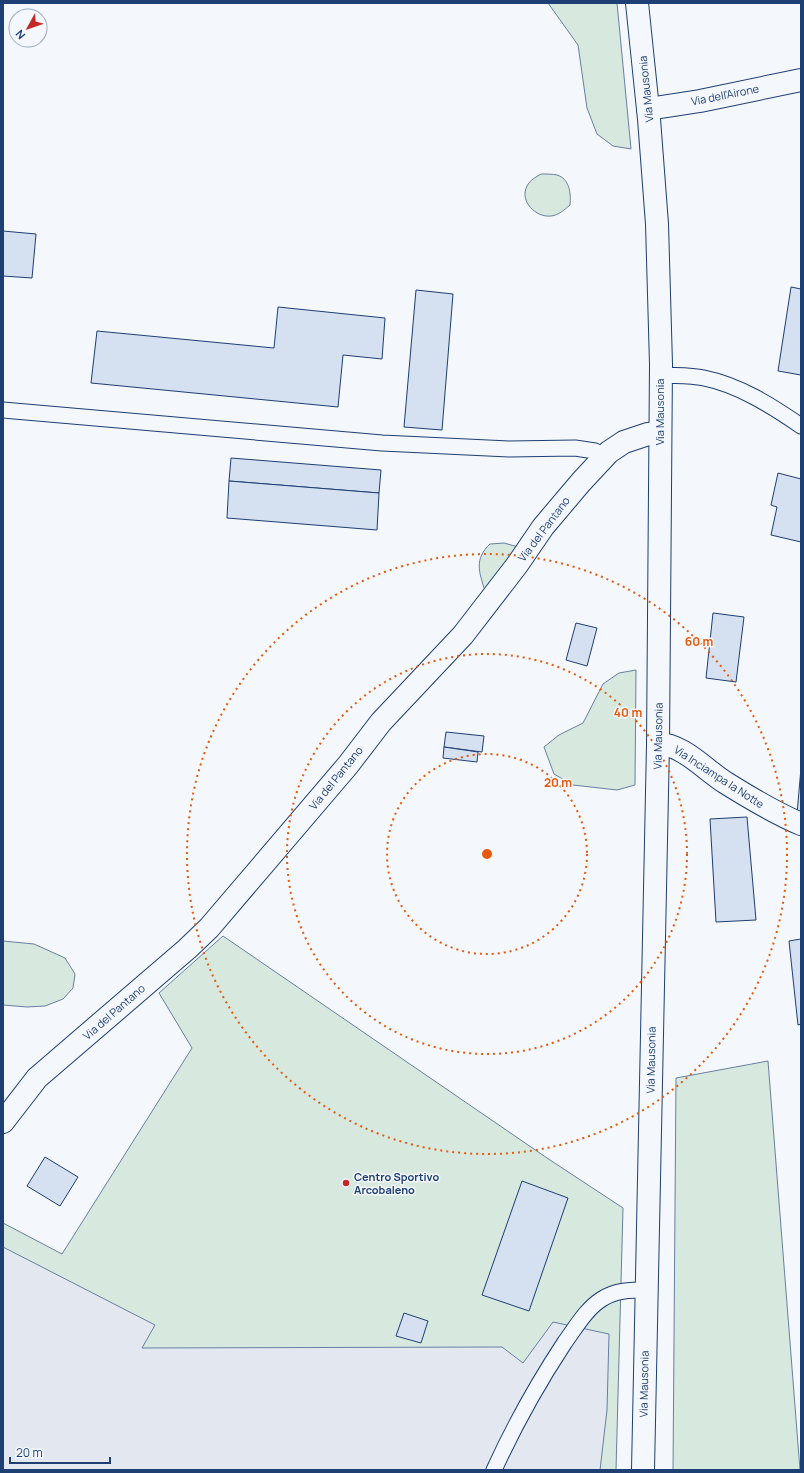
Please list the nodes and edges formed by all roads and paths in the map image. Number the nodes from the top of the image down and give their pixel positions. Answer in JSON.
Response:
{"nodes":[{"id":1,"x":637,"y":3,"type":"edge"},
{"id":2,"x":801,"y":80,"type":"edge"},
{"id":3,"x":648,"y":109,"type":"junction"},
{"id":4,"x":660,"y":375,"type":"junction"},
{"id":5,"x":3,"y":410,"type":"edge"},
{"id":6,"x":801,"y":426,"type":"edge"},
{"id":7,"x":660,"y":433,"type":"junction"},
{"id":8,"x":605,"y":456,"type":"junction"},
{"id":9,"x":658,"y":744,"type":"junction"},
{"id":10,"x":801,"y":824,"type":"edge"},
{"id":11,"x":3,"y":1122,"type":"edge"},
{"id":12,"x":646,"y":1290,"type":"junction"},
{"id":13,"x":494,"y":1470,"type":"edge"},
{"id":14,"x":643,"y":1470,"type":"edge"}],
"edges":[{"from":1,"to":3,"type":"main road","name":"Via Mausonia"},
{"from":2,"to":3,"type":"main road","name":"Via dell'Airone"},
{"from":3,"to":4,"type":"main road","name":"Via Mausonia"},
{"from":4,"to":6,"type":"lane"},
{"from":4,"to":7,"type":"main road","name":"Via Mausonia"},
{"from":5,"to":8,"type":"lane"},
{"from":7,"to":8,"type":"main road","name":"Via del Pantano"},
{"from":7,"to":9,"type":"main road","name":"Via Mausonia"},
{"from":8,"to":11,"type":"main road","name":"Via del Pantano"},
{"from":9,"to":10,"type":"main road","name":"Via Inciampa la Notte"},
{"from":9,"to":12,"type":"main road","name":"Via Mausonia"},
{"from":12,"to":13,"type":"lane"},
{"from":12,"to":14,"type":"main road","name":"Via Mausonia"}]}
